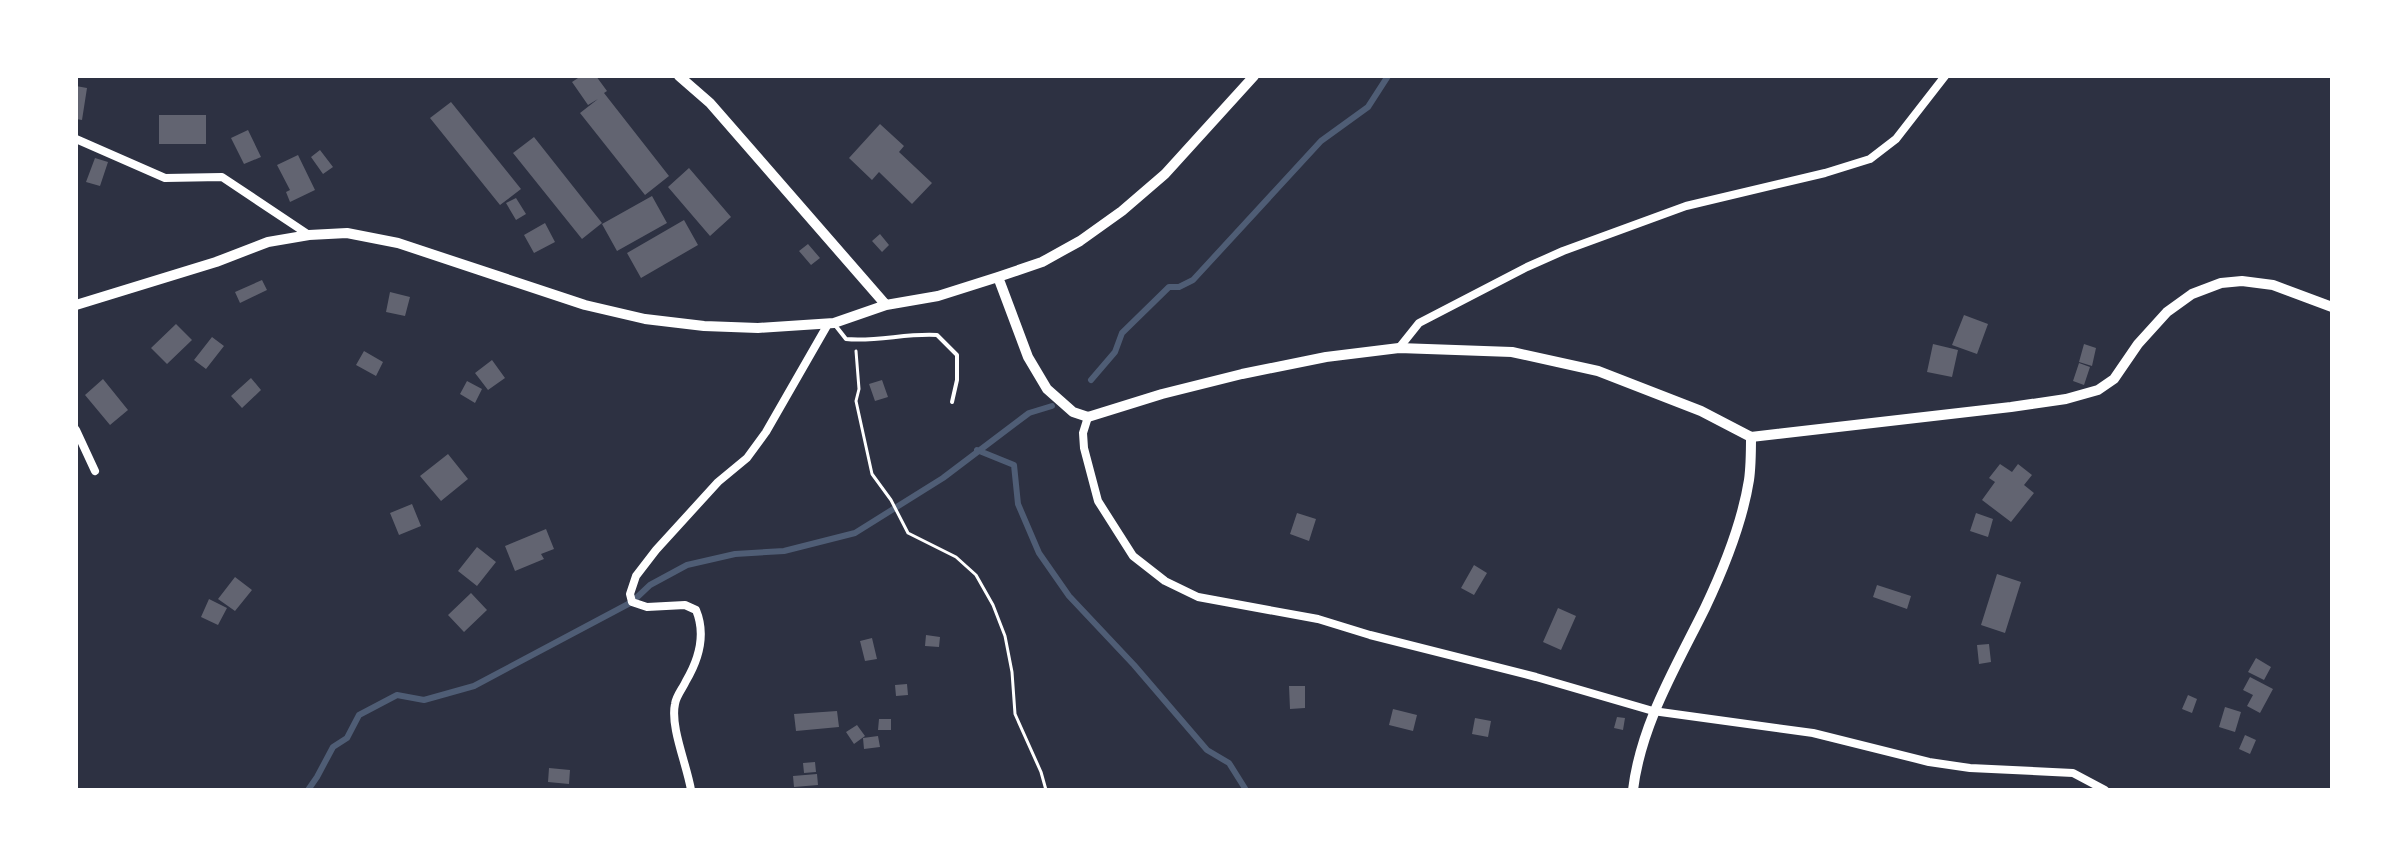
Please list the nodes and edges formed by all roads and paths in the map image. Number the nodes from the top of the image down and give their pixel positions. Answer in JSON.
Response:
{"nodes":[{"id":1,"x":679,"y":76,"type":"edge"},
{"id":2,"x":1254,"y":76,"type":"edge"},
{"id":3,"x":1945,"y":76,"type":"edge"},
{"id":4,"x":76,"y":139,"type":"edge"},
{"id":5,"x":309,"y":235,"type":"junction"},
{"id":6,"x":998,"y":277,"type":"junction"},
{"id":7,"x":76,"y":305,"type":"edge"},
{"id":8,"x":886,"y":305,"type":"junction"},
{"id":9,"x":2332,"y":307,"type":"edge"},
{"id":10,"x":831,"y":324,"type":"junction"},
{"id":11,"x":854,"y":340,"type":"junction"},
{"id":12,"x":1399,"y":348,"type":"junction"},
{"id":13,"x":952,"y":402,"type":"dead end"},
{"id":14,"x":1088,"y":417,"type":"junction"},
{"id":15,"x":76,"y":430,"type":"edge"},
{"id":16,"x":1751,"y":437,"type":"junction"},
{"id":17,"x":95,"y":471,"type":"dead end"},
{"id":18,"x":1653,"y":711,"type":"junction"},
{"id":19,"x":691,"y":790,"type":"edge"},
{"id":20,"x":1046,"y":790,"type":"edge"},
{"id":21,"x":1633,"y":790,"type":"edge"},
{"id":22,"x":2105,"y":790,"type":"edge"}],
"edges":[{"from":1,"to":8,"type":"street"},
{"from":2,"to":6,"type":"street"},
{"from":3,"to":12,"type":"street"},
{"from":4,"to":5,"type":"street"},
{"from":5,"to":7,"type":"street"},
{"from":5,"to":10,"type":"street"},
{"from":6,"to":8,"type":"street"},
{"from":6,"to":14,"type":"street"},
{"from":8,"to":10,"type":"street"},
{"from":9,"to":16,"type":"street"},
{"from":10,"to":11,"type":"lane"},
{"from":10,"to":19,"type":"street"},
{"from":11,"to":13,"type":"lane"},
{"from":11,"to":20,"type":"path"},
{"from":12,"to":14,"type":"street"},
{"from":12,"to":16,"type":"street"},
{"from":14,"to":18,"type":"street"},
{"from":15,"to":17,"type":"street"},
{"from":16,"to":18,"type":"street"},
{"from":18,"to":21,"type":"street"},
{"from":18,"to":22,"type":"street"}]}
